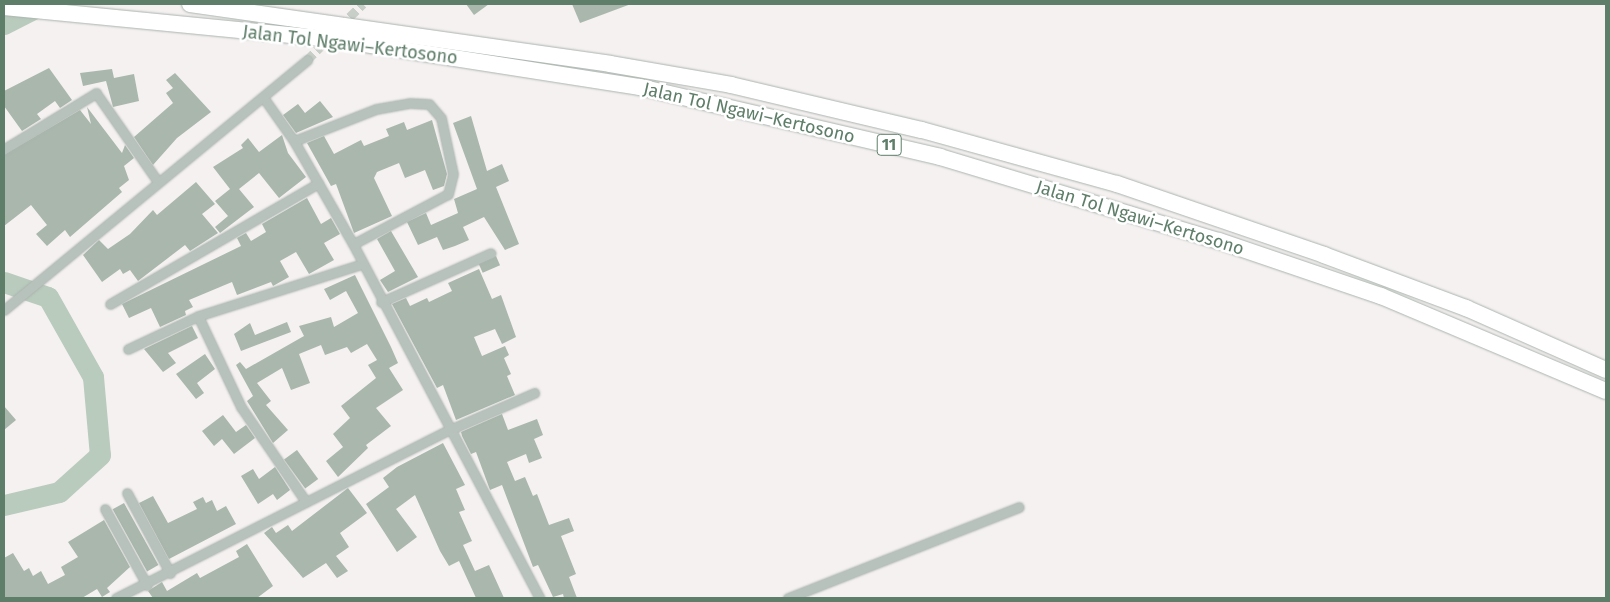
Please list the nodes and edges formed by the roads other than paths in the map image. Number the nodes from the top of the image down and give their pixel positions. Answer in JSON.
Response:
{"nodes":[{"id":1,"x":190,"y":4,"type":"edge"},
{"id":2,"x":4,"y":7,"type":"edge"},
{"id":3,"x":307,"y":60,"type":"tunnel mouth"},
{"id":4,"x":263,"y":97,"type":"junction"},
{"id":5,"x":294,"y":141,"type":"junction"},
{"id":6,"x":4,"y":149,"type":"edge"},
{"id":7,"x":158,"y":182,"type":"junction"},
{"id":8,"x":319,"y":183,"type":"junction"},
{"id":9,"x":353,"y":244,"type":"junction"},
{"id":10,"x":491,"y":253,"type":"dead end"},
{"id":11,"x":362,"y":264,"type":"junction"},
{"id":12,"x":382,"y":302,"type":"junction"},
{"id":13,"x":110,"y":304,"type":"dead end"},
{"id":14,"x":4,"y":310,"type":"edge"},
{"id":15,"x":198,"y":316,"type":"junction"},
{"id":16,"x":128,"y":349,"type":"dead end"},
{"id":17,"x":1606,"y":370,"type":"edge"},
{"id":18,"x":1606,"y":391,"type":"edge"},
{"id":19,"x":534,"y":393,"type":"dead end"},
{"id":20,"x":449,"y":430,"type":"junction"},
{"id":21,"x":127,"y":493,"type":"dead end"},
{"id":22,"x":306,"y":502,"type":"junction"},
{"id":23,"x":1019,"y":507,"type":"dead end"},
{"id":24,"x":105,"y":509,"type":"dead end"},
{"id":25,"x":170,"y":573,"type":"junction"},
{"id":26,"x":147,"y":585,"type":"junction"},
{"id":27,"x":128,"y":596,"type":"edge"},
{"id":28,"x":116,"y":598,"type":"edge"},
{"id":29,"x":540,"y":598,"type":"edge"},
{"id":30,"x":788,"y":598,"type":"edge"}],
"edges":[{"from":1,"to":17,"type":"highway","name":"Jalan Tol Ngawi–Kertosono","number":"11"},
{"from":2,"to":18,"type":"highway","name":"Jalan Tol Ngawi–Kertosono","number":"11"},
{"from":3,"to":4,"type":"street"},
{"from":4,"to":5,"type":"street"},
{"from":4,"to":7,"type":"street"},
{"from":5,"to":8,"type":"street"},
{"from":5,"to":9,"type":"street"},
{"from":6,"to":7,"type":"street"},
{"from":7,"to":14,"type":"street"},
{"from":8,"to":9,"type":"street"},
{"from":8,"to":13,"type":"street"},
{"from":9,"to":11,"type":"street"},
{"from":10,"to":12,"type":"street"},
{"from":11,"to":12,"type":"street"},
{"from":11,"to":15,"type":"street"},
{"from":12,"to":20,"type":"street"},
{"from":15,"to":16,"type":"street"},
{"from":15,"to":22,"type":"street"},
{"from":19,"to":20,"type":"street"},
{"from":20,"to":22,"type":"street"},
{"from":20,"to":29,"type":"street"},
{"from":21,"to":25,"type":"street"},
{"from":22,"to":25,"type":"street"},
{"from":23,"to":30,"type":"street"},
{"from":24,"to":26,"type":"street"},
{"from":25,"to":26,"type":"street"},
{"from":26,"to":27,"type":"street"},
{"from":27,"to":28,"type":"street"}]}
